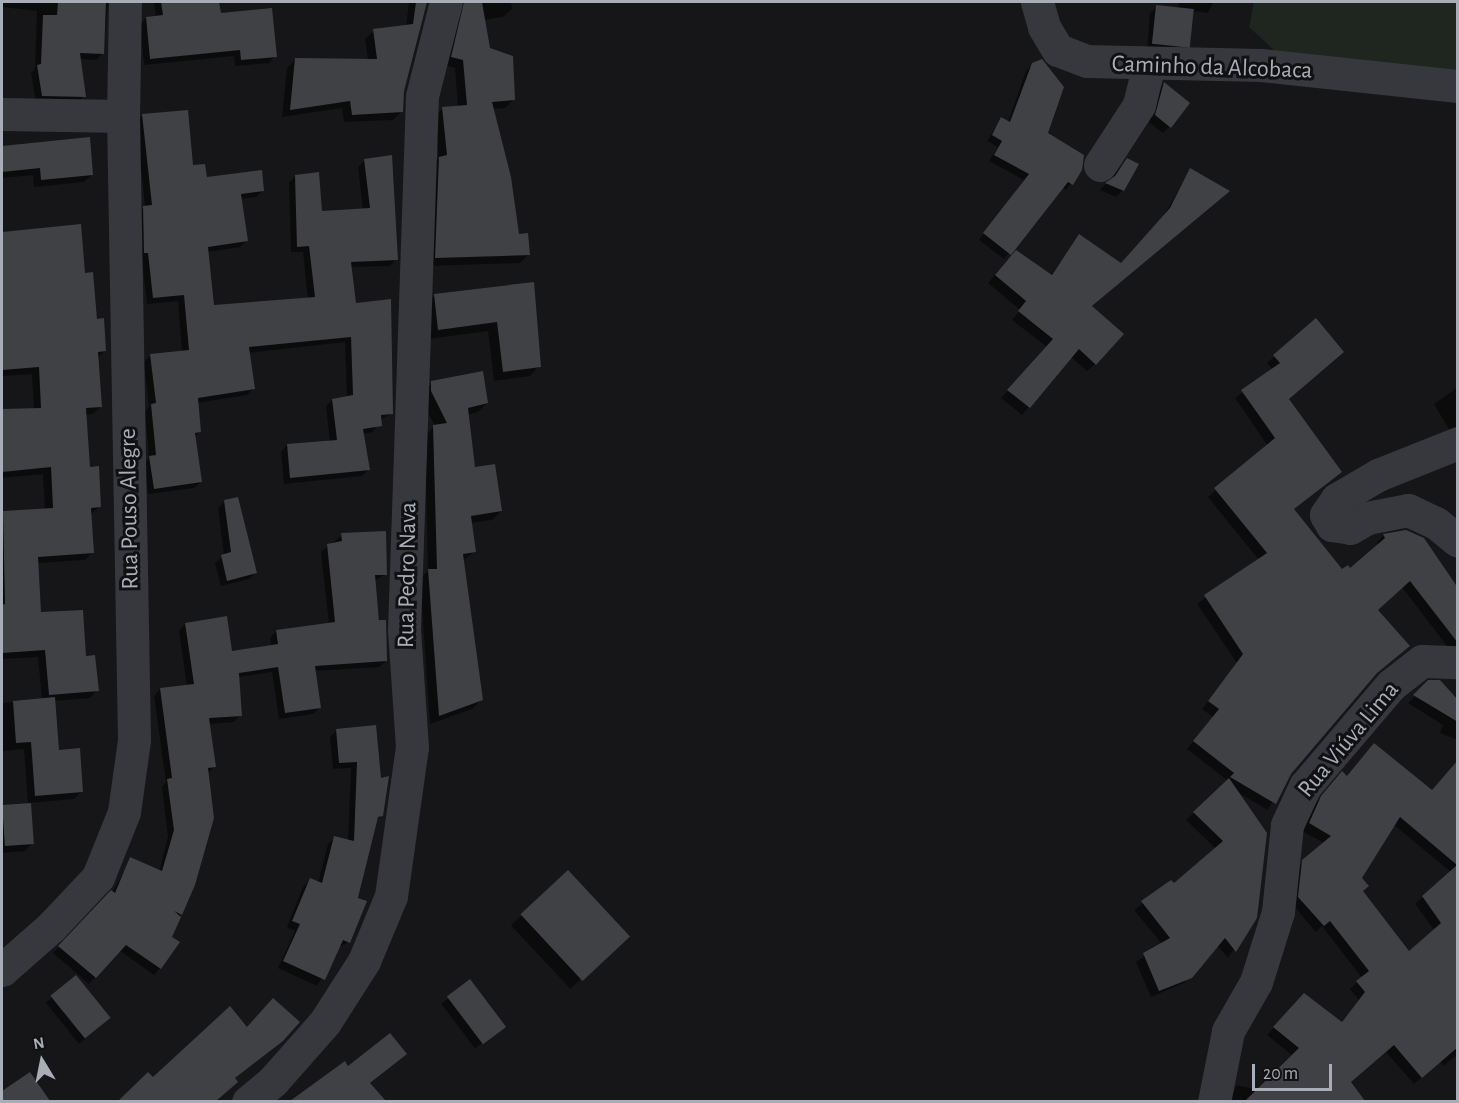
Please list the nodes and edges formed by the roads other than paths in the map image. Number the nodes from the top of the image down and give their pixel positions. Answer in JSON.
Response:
{"nodes":[{"id":1,"x":125,"y":2,"type":"edge"},
{"id":2,"x":446,"y":2,"type":"edge"},
{"id":3,"x":1037,"y":2,"type":"edge"},
{"id":4,"x":1149,"y":64,"type":"junction"},
{"id":5,"x":1458,"y":86,"type":"edge"},
{"id":6,"x":2,"y":114,"type":"edge"},
{"id":7,"x":123,"y":116,"type":"junction"},
{"id":8,"x":1100,"y":165,"type":"dead end"},
{"id":9,"x":1458,"y":443,"type":"edge"},
{"id":10,"x":1458,"y":541,"type":"edge"},
{"id":11,"x":1458,"y":662,"type":"edge"},
{"id":12,"x":2,"y":970,"type":"edge"},
{"id":13,"x":248,"y":1101,"type":"edge"},
{"id":14,"x":1214,"y":1101,"type":"edge"}],
"edges":[{"from":1,"to":7,"type":"street","name":"Rua Pouso Alegre"},
{"from":2,"to":13,"type":"street","name":"Rua Pedro Nava"},
{"from":3,"to":4,"type":"street","name":"Caminho da Alcobaca"},
{"from":4,"to":5,"type":"street","name":"Caminho da Alcobaca"},
{"from":4,"to":8,"type":"street"},
{"from":6,"to":7,"type":"street"},
{"from":7,"to":12,"type":"street","name":"Rua Pouso Alegre"},
{"from":9,"to":10,"type":"street"},
{"from":11,"to":14,"type":"street","name":"Rua Viúva Lima"}]}
